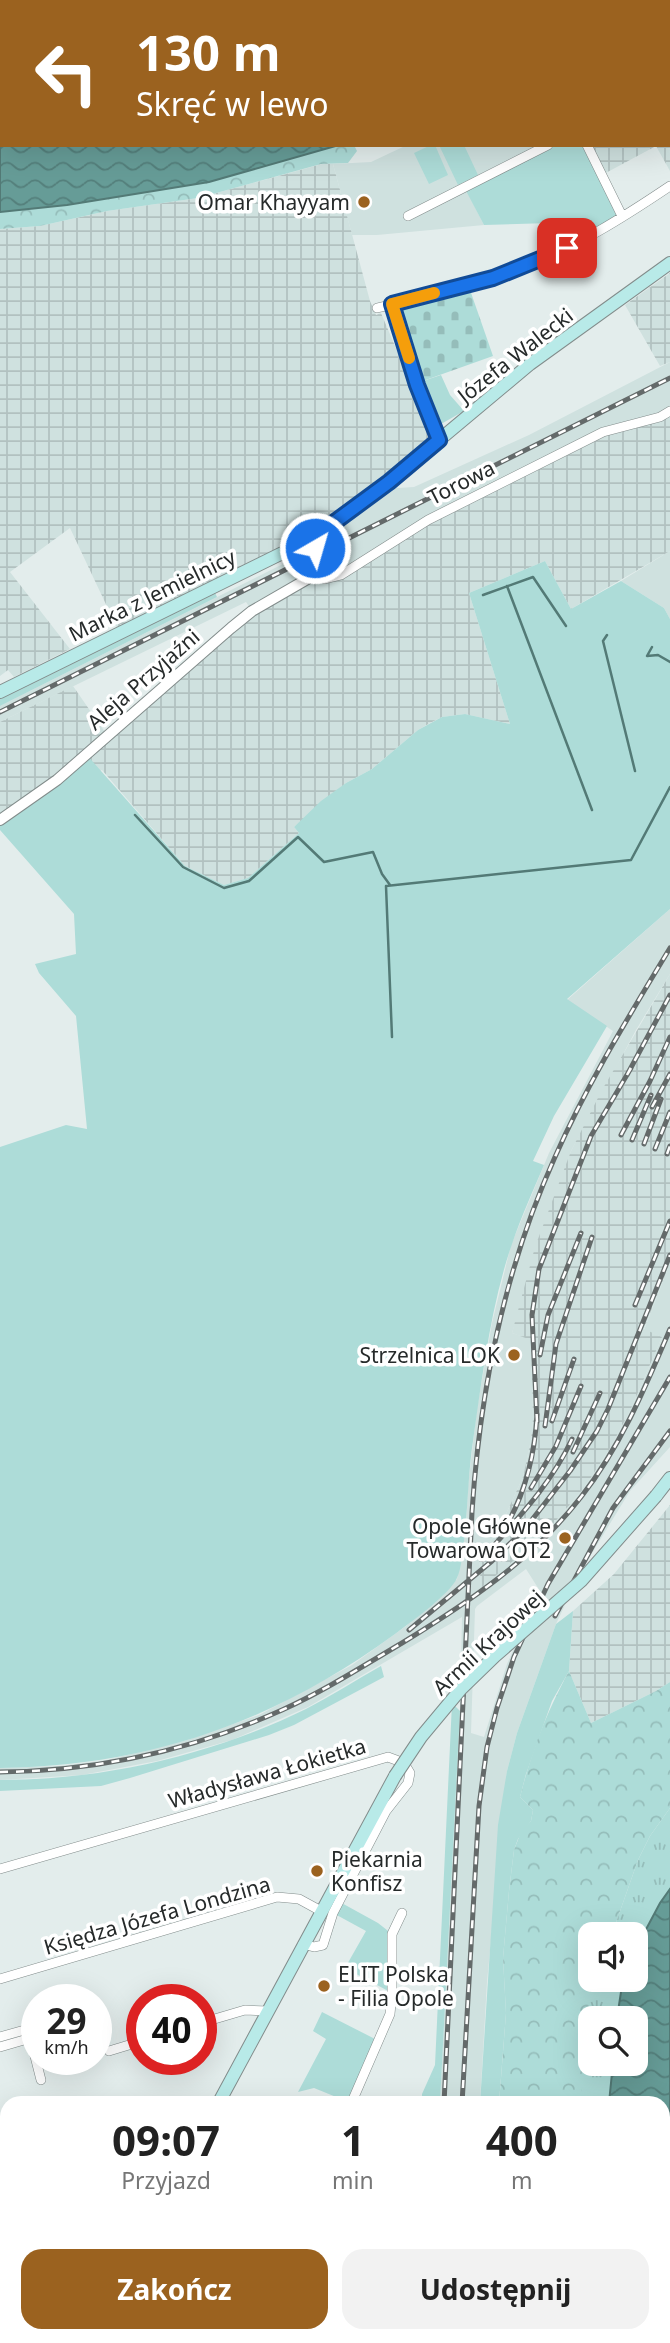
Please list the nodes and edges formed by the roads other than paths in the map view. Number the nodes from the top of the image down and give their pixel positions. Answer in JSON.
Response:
{"nodes":[{"id":1,"x":544,"y":147,"type":"edge"},
{"id":2,"x":588,"y":147,"type":"edge"},
{"id":3,"x":670,"y":186,"type":"edge"},
{"id":4,"x":408,"y":216,"type":"dead end"},
{"id":5,"x":622,"y":216,"type":"junction"},
{"id":6,"x":670,"y":262,"type":"edge"},
{"id":7,"x":392,"y":304,"type":"junction"},
{"id":8,"x":377,"y":308,"type":"dead end"},
{"id":9,"x":670,"y":411,"type":"edge"},
{"id":10,"x":439,"y":440,"type":"junction"},
{"id":11,"x":321,"y":534,"type":"junction"},
{"id":12,"x":316,"y":574,"type":"junction"},
{"id":13,"x":0,"y":692,"type":"edge"},
{"id":14,"x":16,"y":809,"type":"junction"},
{"id":15,"x":0,"y":820,"type":"edge"},
{"id":16,"x":0,"y":827,"type":"edge"},
{"id":17,"x":670,"y":1478,"type":"edge"},
{"id":18,"x":0,"y":1869,"type":"edge"},
{"id":19,"x":321,"y":1911,"type":"junction"},
{"id":20,"x":402,"y":1913,"type":"dead end"},
{"id":21,"x":303,"y":1944,"type":"junction"},
{"id":22,"x":0,"y":1979,"type":"edge"},
{"id":23,"x":267,"y":2011,"type":"junction"},
{"id":24,"x":217,"y":2018,"type":"edge"},
{"id":25,"x":21,"y":2035,"type":"edge"},
{"id":26,"x":0,"y":2037,"type":"edge"},
{"id":27,"x":21,"y":2038,"type":"edge"},
{"id":28,"x":0,"y":2047,"type":"edge"},
{"id":29,"x":40,"y":2075,"type":"edge"},
{"id":30,"x":41,"y":2080,"type":"dead end"},
{"id":31,"x":222,"y":2096,"type":"edge"},
{"id":32,"x":354,"y":2096,"type":"edge"}],
"edges":[{"from":1,"to":4,"type":"street"},
{"from":2,"to":5,"type":"street"},
{"from":3,"to":5,"type":"street"},
{"from":5,"to":7,"type":"street"},
{"from":6,"to":10,"type":"main road","name":"Józefa Walecki"},
{"from":7,"to":8,"type":"street"},
{"from":7,"to":10,"type":"street"},
{"from":9,"to":12,"type":"street","name":"Torowa"},
{"from":10,"to":11,"type":"main road","name":"Józefa Walecki"},
{"from":11,"to":12,"type":"street"},
{"from":11,"to":13,"type":"main road","name":"Marka z Jemielnicy"},
{"from":12,"to":14,"type":"street","name":"Aleja Przyjaźni"},
{"from":14,"to":15,"type":"street","name":"Aleja Przyjaźni"},
{"from":14,"to":16,"type":"street"},
{"from":17,"to":19,"type":"main road","name":"Armii Krajowej","bridge":true},
{"from":18,"to":21,"type":"street","name":"Władysława Łokietka"},
{"from":19,"to":21,"type":"main road","name":"Armii Krajowej"},
{"from":19,"to":22,"type":"street","name":"Księdza Józefa Londzina"},
{"from":20,"to":32,"type":"street"},
{"from":21,"to":23,"type":"main road","name":"Armii Krajowej"},
{"from":23,"to":24,"type":"street"},
{"from":23,"to":31,"type":"main road","name":"Armii Krajowej"},
{"from":25,"to":26,"type":"street"},
{"from":27,"to":28,"type":"street"},
{"from":29,"to":30,"type":"street"}]}
